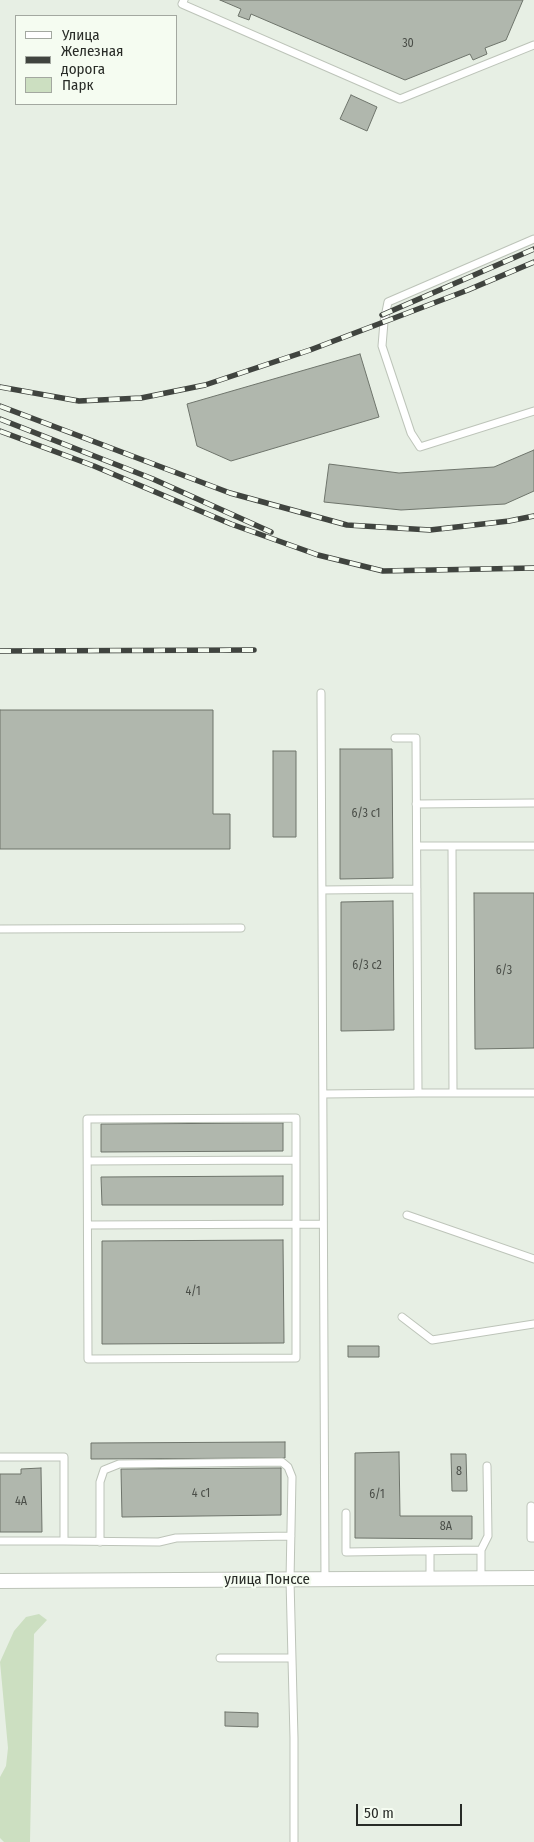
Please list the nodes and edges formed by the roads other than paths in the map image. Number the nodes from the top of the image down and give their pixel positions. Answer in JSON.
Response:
{"nodes":[{"id":1,"x":184,"y":0,"type":"edge"},
{"id":2,"x":534,"y":45,"type":"edge"},
{"id":3,"x":534,"y":239,"type":"edge"},
{"id":4,"x":534,"y":411,"type":"edge"},
{"id":5,"x":321,"y":693,"type":"dead end"},
{"id":6,"x":394,"y":738,"type":"dead end"},
{"id":7,"x":534,"y":803,"type":"edge"},
{"id":8,"x":416,"y":804,"type":"junction"},
{"id":9,"x":416,"y":846,"type":"junction"},
{"id":10,"x":452,"y":846,"type":"junction"},
{"id":11,"x":534,"y":846,"type":"edge"},
{"id":12,"x":417,"y":889,"type":"junction"},
{"id":13,"x":322,"y":890,"type":"junction"},
{"id":14,"x":241,"y":928,"type":"dead end"},
{"id":15,"x":0,"y":930,"type":"edge"},
{"id":16,"x":418,"y":1093,"type":"junction"},
{"id":17,"x":453,"y":1093,"type":"junction"},
{"id":18,"x":534,"y":1093,"type":"edge"},
{"id":19,"x":323,"y":1094,"type":"junction"},
{"id":20,"x":296,"y":1160,"type":"junction"},
{"id":21,"x":88,"y":1161,"type":"junction"},
{"id":22,"x":407,"y":1215,"type":"dead end"},
{"id":23,"x":296,"y":1224,"type":"junction"},
{"id":24,"x":323,"y":1224,"type":"junction"},
{"id":25,"x":88,"y":1225,"type":"junction"},
{"id":26,"x":534,"y":1259,"type":"edge"},
{"id":27,"x":402,"y":1316,"type":"dead end"},
{"id":28,"x":534,"y":1324,"type":"edge"},
{"id":29,"x":0,"y":1457,"type":"edge"},
{"id":30,"x":487,"y":1466,"type":"dead end"},
{"id":31,"x":531,"y":1506,"type":"dead end"},
{"id":32,"x":346,"y":1513,"type":"dead end"},
{"id":33,"x":291,"y":1536,"type":"junction"},
{"id":34,"x":534,"y":1538,"type":"edge"},
{"id":35,"x":0,"y":1541,"type":"edge"},
{"id":36,"x":64,"y":1541,"type":"junction"},
{"id":37,"x":100,"y":1542,"type":"junction"},
{"id":38,"x":481,"y":1550,"type":"junction"},
{"id":39,"x":430,"y":1551,"type":"junction"},
{"id":40,"x":481,"y":1578,"type":"junction"},
{"id":41,"x":534,"y":1578,"type":"edge"},
{"id":42,"x":430,"y":1579,"type":"junction"},
{"id":43,"x":290,"y":1580,"type":"junction"},
{"id":44,"x":325,"y":1580,"type":"junction"},
{"id":45,"x":0,"y":1581,"type":"edge"},
{"id":46,"x":220,"y":1658,"type":"dead end"},
{"id":47,"x":291,"y":1658,"type":"junction"},
{"id":48,"x":294,"y":1842,"type":"edge"}],
"edges":[{"from":1,"to":2,"type":"lane"},
{"from":3,"to":4,"type":"lane"},
{"from":5,"to":13,"type":"lane"},
{"from":6,"to":8,"type":"lane"},
{"from":7,"to":8,"type":"lane"},
{"from":8,"to":9,"type":"lane"},
{"from":9,"to":10,"type":"lane"},
{"from":9,"to":12,"type":"lane"},
{"from":10,"to":11,"type":"lane"},
{"from":10,"to":17,"type":"lane"},
{"from":12,"to":13,"type":"lane"},
{"from":12,"to":16,"type":"lane"},
{"from":13,"to":19,"type":"lane"},
{"from":14,"to":15,"type":"lane"},
{"from":16,"to":17,"type":"lane"},
{"from":16,"to":19,"type":"lane"},
{"from":17,"to":18,"type":"lane"},
{"from":19,"to":24,"type":"lane"},
{"from":20,"to":21,"type":"lane"},
{"from":20,"to":21,"type":"lane"},
{"from":20,"to":23,"type":"lane"},
{"from":21,"to":25,"type":"lane"},
{"from":22,"to":26,"type":"lane"},
{"from":23,"to":24,"type":"lane"},
{"from":23,"to":25,"type":"lane"},
{"from":23,"to":25,"type":"lane"},
{"from":24,"to":44,"type":"lane"},
{"from":27,"to":28,"type":"lane"},
{"from":29,"to":36,"type":"lane"},
{"from":30,"to":38,"type":"lane"},
{"from":31,"to":34,"type":"lane"},
{"from":32,"to":39,"type":"lane"},
{"from":33,"to":37,"type":"lane"},
{"from":33,"to":37,"type":"lane"},
{"from":33,"to":43,"type":"lane"},
{"from":35,"to":36,"type":"lane"},
{"from":36,"to":37,"type":"lane"},
{"from":38,"to":39,"type":"lane"},
{"from":38,"to":40,"type":"lane"},
{"from":39,"to":42,"type":"lane"},
{"from":40,"to":41,"type":"street","name":"улица Понссе"},
{"from":40,"to":42,"type":"street","name":"улица Понссе"},
{"from":42,"to":44,"type":"street","name":"улица Понссе"},
{"from":43,"to":44,"type":"street","name":"улица Понссе"},
{"from":43,"to":45,"type":"street","name":"улица Понссе"},
{"from":43,"to":47,"type":"lane"},
{"from":46,"to":47,"type":"lane"},
{"from":47,"to":48,"type":"lane"}]}
